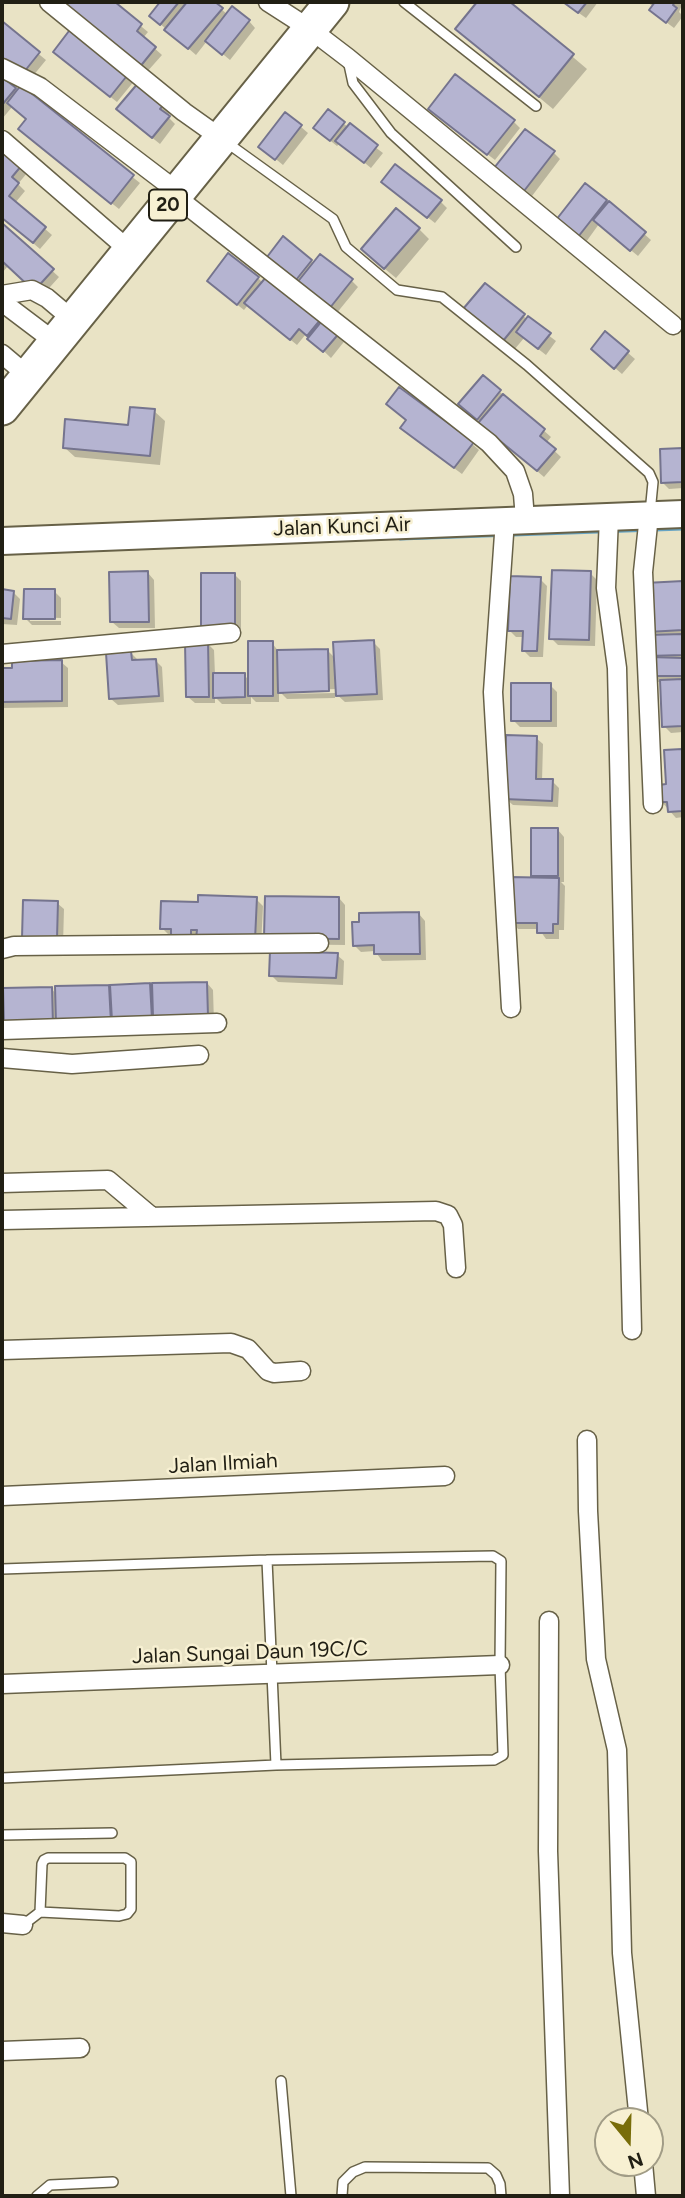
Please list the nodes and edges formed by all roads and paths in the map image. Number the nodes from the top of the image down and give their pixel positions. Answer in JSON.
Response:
{"nodes":[{"id":1,"x":49,"y":2,"type":"edge"},
{"id":2,"x":332,"y":2,"type":"edge"},
{"id":3,"x":404,"y":2,"type":"edge"},
{"id":4,"x":273,"y":5,"type":"edge"},
{"id":5,"x":310,"y":29,"type":"junction"},
{"id":6,"x":348,"y":58,"type":"junction"},
{"id":7,"x":2,"y":68,"type":"edge"},
{"id":8,"x":536,"y":106,"type":"dead end"},
{"id":9,"x":222,"y":139,"type":"junction"},
{"id":10,"x":2,"y":140,"type":"edge"},
{"id":11,"x":177,"y":194,"type":"junction"},
{"id":12,"x":516,"y":247,"type":"dead end"},
{"id":13,"x":130,"y":251,"type":"junction"},
{"id":14,"x":8,"y":305,"type":"edge"},
{"id":15,"x":673,"y":325,"type":"dead end"},
{"id":16,"x":64,"y":331,"type":"junction"},
{"id":17,"x":2,"y":354,"type":"edge"},
{"id":18,"x":28,"y":376,"type":"junction"},
{"id":19,"x":2,"y":408,"type":"edge"},
{"id":20,"x":683,"y":514,"type":"edge"},
{"id":21,"x":648,"y":525,"type":"junction"},
{"id":22,"x":609,"y":526,"type":"junction"},
{"id":23,"x":509,"y":527,"type":"junction"},
{"id":24,"x":2,"y":541,"type":"edge"},
{"id":25,"x":231,"y":633,"type":"dead end"},
{"id":26,"x":2,"y":654,"type":"edge"},
{"id":27,"x":653,"y":804,"type":"dead end"},
{"id":28,"x":319,"y":943,"type":"dead end"},
{"id":29,"x":2,"y":949,"type":"edge"},
{"id":30,"x":511,"y":1008,"type":"dead end"},
{"id":31,"x":217,"y":1023,"type":"dead end"},
{"id":32,"x":2,"y":1030,"type":"edge"},
{"id":33,"x":199,"y":1055,"type":"dead end"},
{"id":34,"x":2,"y":1058,"type":"edge"},
{"id":35,"x":2,"y":1183,"type":"edge"},
{"id":36,"x":152,"y":1217,"type":"junction"},
{"id":37,"x":2,"y":1220,"type":"edge"},
{"id":38,"x":456,"y":1268,"type":"dead end"},
{"id":39,"x":632,"y":1329,"type":"dead end"},
{"id":40,"x":2,"y":1350,"type":"edge"},
{"id":41,"x":301,"y":1371,"type":"dead end"},
{"id":42,"x":587,"y":1440,"type":"dead end"},
{"id":43,"x":445,"y":1476,"type":"dead end"},
{"id":44,"x":2,"y":1496,"type":"edge"},
{"id":45,"x":267,"y":1560,"type":"junction"},
{"id":46,"x":2,"y":1569,"type":"edge"},
{"id":47,"x":549,"y":1621,"type":"dead end"},
{"id":48,"x":500,"y":1665,"type":"junction"},
{"id":49,"x":273,"y":1676,"type":"junction"},
{"id":50,"x":2,"y":1684,"type":"edge"},
{"id":51,"x":276,"y":1765,"type":"junction"},
{"id":52,"x":2,"y":1778,"type":"edge"},
{"id":53,"x":112,"y":1833,"type":"dead end"},
{"id":54,"x":2,"y":1835,"type":"edge"},
{"id":55,"x":40,"y":1912,"type":"junction"},
{"id":56,"x":2,"y":1923,"type":"edge"},
{"id":57,"x":23,"y":1925,"type":"joint"},
{"id":58,"x":80,"y":2048,"type":"dead end"},
{"id":59,"x":2,"y":2051,"type":"edge"},
{"id":60,"x":281,"y":2081,"type":"dead end"},
{"id":61,"x":638,"y":2107,"type":"edge"},
{"id":62,"x":644,"y":2177,"type":"edge"},
{"id":63,"x":113,"y":2182,"type":"dead end"},
{"id":64,"x":37,"y":2196,"type":"edge"},
{"id":65,"x":291,"y":2196,"type":"edge"},
{"id":66,"x":342,"y":2196,"type":"edge"},
{"id":67,"x":501,"y":2196,"type":"edge"},
{"id":68,"x":561,"y":2196,"type":"edge"},
{"id":69,"x":646,"y":2196,"type":"edge"}],
"edges":[{"from":1,"to":9,"type":"street"},
{"from":2,"to":5,"type":"highway","number":"20"},
{"from":3,"to":8,"type":"lane"},
{"from":4,"to":5,"type":"street"},
{"from":5,"to":6,"type":"street"},
{"from":5,"to":9,"type":"highway","number":"20"},
{"from":6,"to":12,"type":"lane"},
{"from":6,"to":15,"type":"street"},
{"from":7,"to":11,"type":"street"},
{"from":9,"to":11,"type":"highway","number":"20"},
{"from":9,"to":21,"type":"lane"},
{"from":10,"to":13,"type":"street"},
{"from":11,"to":13,"type":"highway","number":"20"},
{"from":11,"to":23,"type":"street"},
{"from":13,"to":16,"type":"highway","number":"20"},
{"from":14,"to":16,"type":"street"},
{"from":14,"to":16,"type":"street"},
{"from":16,"to":18,"type":"highway","number":"20"},
{"from":17,"to":18,"type":"street"},
{"from":18,"to":19,"type":"highway","number":"20"},
{"from":20,"to":21,"type":"street","name":"Jalan Kunci Air"},
{"from":21,"to":22,"type":"street","name":"Jalan Kunci Air"},
{"from":21,"to":27,"type":"street"},
{"from":22,"to":23,"type":"street","name":"Jalan Kunci Air"},
{"from":22,"to":39,"type":"street"},
{"from":23,"to":24,"type":"street","name":"Jalan Kunci Air"},
{"from":23,"to":30,"type":"street"},
{"from":25,"to":26,"type":"street"},
{"from":28,"to":29,"type":"street"},
{"from":31,"to":32,"type":"street"},
{"from":33,"to":34,"type":"street"},
{"from":35,"to":36,"type":"street"},
{"from":36,"to":37,"type":"street"},
{"from":36,"to":38,"type":"street"},
{"from":40,"to":41,"type":"street"},
{"from":42,"to":61,"type":"street"},
{"from":43,"to":44,"type":"street","name":"Jalan Ilmiah"},
{"from":45,"to":46,"type":"lane"},
{"from":45,"to":48,"type":"lane"},
{"from":45,"to":49,"type":"lane"},
{"from":47,"to":68,"type":"street"},
{"from":48,"to":49,"type":"street","name":"Jalan Sungai Daun 19C/C"},
{"from":48,"to":51,"type":"lane"},
{"from":49,"to":50,"type":"street","name":"Jalan Sungai Daun 19C/C"},
{"from":49,"to":51,"type":"lane"},
{"from":51,"to":52,"type":"lane"},
{"from":53,"to":54,"type":"lane"},
{"from":55,"to":55,"type":"lane"},
{"from":55,"to":57,"type":"lane"},
{"from":56,"to":57,"type":"street"},
{"from":58,"to":59,"type":"street"},
{"from":60,"to":65,"type":"lane"},
{"from":62,"to":69,"type":"street"},
{"from":63,"to":64,"type":"lane"},
{"from":66,"to":67,"type":"lane"}]}
